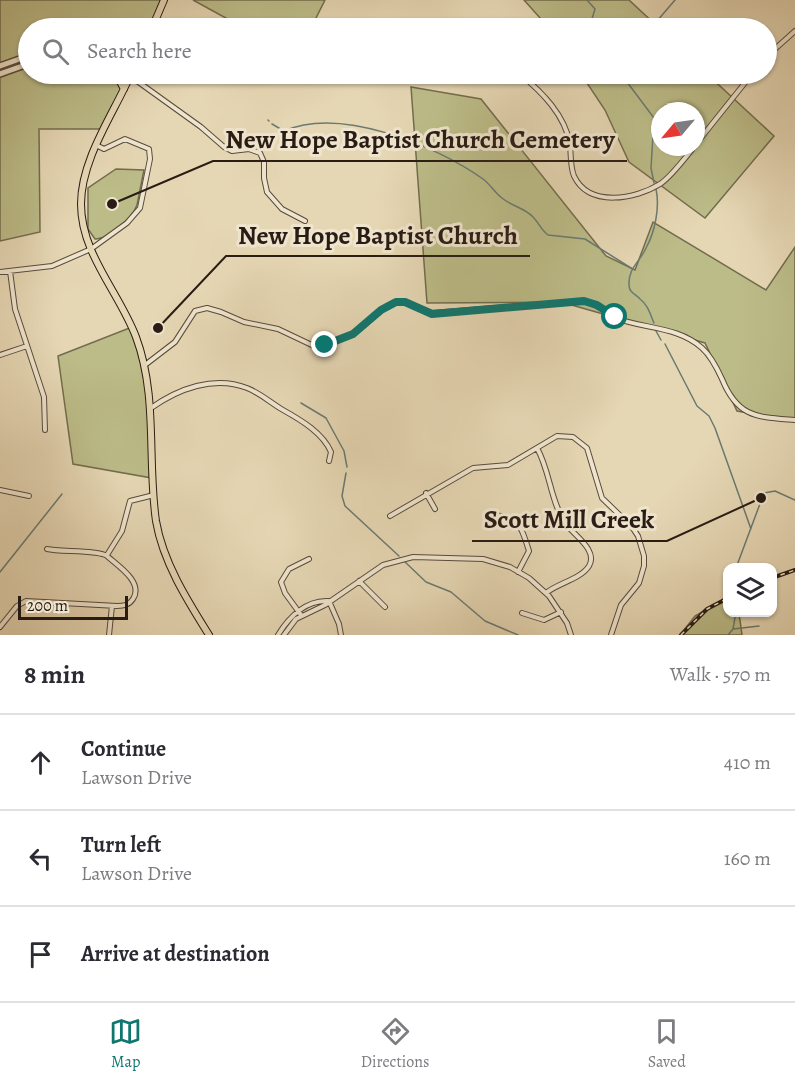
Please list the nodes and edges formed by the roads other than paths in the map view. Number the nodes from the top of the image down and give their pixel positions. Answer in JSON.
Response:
{"nodes":[{"id":1,"x":164,"y":0,"type":"edge"},
{"id":2,"x":156,"y":18,"type":"edge"},
{"id":3,"x":795,"y":31,"type":"edge"},
{"id":4,"x":777,"y":47,"type":"edge"},
{"id":5,"x":18,"y":60,"type":"edge"},
{"id":6,"x":0,"y":66,"type":"edge"},
{"id":7,"x":18,"y":68,"type":"edge"},
{"id":8,"x":0,"y":74,"type":"edge"},
{"id":9,"x":122,"y":84,"type":"edge"},
{"id":10,"x":126,"y":84,"type":"edge"},
{"id":11,"x":143,"y":84,"type":"edge"},
{"id":12,"x":530,"y":84,"type":"edge"},
{"id":13,"x":744,"y":84,"type":"edge"},
{"id":14,"x":124,"y":90,"type":"junction"},
{"id":15,"x":705,"y":133,"type":"edge"},
{"id":16,"x":98,"y":146,"type":"junction"},
{"id":17,"x":687,"y":156,"type":"edge"},
{"id":18,"x":305,"y":221,"type":"dead end"},
{"id":19,"x":91,"y":249,"type":"junction"},
{"id":20,"x":10,"y":271,"type":"junction"},
{"id":21,"x":0,"y":272,"type":"edge"},
{"id":22,"x":27,"y":346,"type":"junction"},
{"id":23,"x":0,"y":355,"type":"edge"},
{"id":24,"x":144,"y":366,"type":"junction"},
{"id":25,"x":151,"y":408,"type":"junction"},
{"id":26,"x":795,"y":420,"type":"edge"},
{"id":27,"x":45,"y":430,"type":"dead end"},
{"id":28,"x":537,"y":448,"type":"junction"},
{"id":29,"x":329,"y":461,"type":"dead end"},
{"id":30,"x":0,"y":490,"type":"edge"},
{"id":31,"x":426,"y":494,"type":"junction"},
{"id":32,"x":154,"y":495,"type":"junction"},
{"id":33,"x":29,"y":496,"type":"dead end"},
{"id":34,"x":435,"y":509,"type":"dead end"},
{"id":35,"x":486,"y":515,"type":"dead end"},
{"id":36,"x":390,"y":516,"type":"dead end"},
{"id":37,"x":47,"y":549,"type":"dead end"},
{"id":38,"x":107,"y":555,"type":"junction"},
{"id":39,"x":309,"y":559,"type":"dead end"},
{"id":40,"x":518,"y":572,"type":"junction"},
{"id":41,"x":359,"y":581,"type":"junction"},
{"id":42,"x":546,"y":593,"type":"junction"},
{"id":43,"x":329,"y":600,"type":"junction"},
{"id":44,"x":112,"y":606,"type":"junction"},
{"id":45,"x":385,"y":607,"type":"dead end"},
{"id":46,"x":522,"y":612,"type":"dead end"},
{"id":47,"x":561,"y":612,"type":"junction"},
{"id":48,"x":300,"y":613,"type":"junction"},
{"id":49,"x":0,"y":627,"type":"edge"},
{"id":50,"x":109,"y":635,"type":"edge"},
{"id":51,"x":212,"y":635,"type":"edge"},
{"id":52,"x":278,"y":635,"type":"edge"},
{"id":53,"x":284,"y":635,"type":"edge"},
{"id":54,"x":341,"y":635,"type":"edge"},
{"id":55,"x":571,"y":635,"type":"edge"},
{"id":56,"x":611,"y":635,"type":"edge"}],
"edges":[{"from":1,"to":2,"type":"main road"},
{"from":3,"to":4,"type":"street"},
{"from":5,"to":6,"type":"street"},
{"from":7,"to":8,"type":"street"},
{"from":9,"to":14,"type":"main road"},
{"from":10,"to":14,"type":"main road"},
{"from":11,"to":18,"type":"street"},
{"from":12,"to":17,"type":"street"},
{"from":13,"to":15,"type":"street"},
{"from":14,"to":16,"type":"main road"},
{"from":16,"to":19,"type":"main road"},
{"from":16,"to":19,"type":"street"},
{"from":19,"to":20,"type":"street"},
{"from":19,"to":24,"type":"main road"},
{"from":20,"to":21,"type":"street"},
{"from":20,"to":22,"type":"street"},
{"from":22,"to":23,"type":"street"},
{"from":22,"to":27,"type":"street"},
{"from":24,"to":25,"type":"main road"},
{"from":24,"to":26,"type":"street"},
{"from":25,"to":29,"type":"street"},
{"from":25,"to":32,"type":"main road"},
{"from":28,"to":31,"type":"street"},
{"from":28,"to":42,"type":"street"},
{"from":28,"to":56,"type":"street"},
{"from":30,"to":33,"type":"street"},
{"from":31,"to":34,"type":"street"},
{"from":31,"to":36,"type":"street"},
{"from":32,"to":38,"type":"street"},
{"from":32,"to":51,"type":"main road"},
{"from":35,"to":40,"type":"street"},
{"from":37,"to":38,"type":"street"},
{"from":38,"to":44,"type":"street"},
{"from":39,"to":48,"type":"street"},
{"from":40,"to":41,"type":"street"},
{"from":40,"to":42,"type":"street"},
{"from":41,"to":43,"type":"street"},
{"from":41,"to":45,"type":"street"},
{"from":42,"to":47,"type":"street"},
{"from":43,"to":48,"type":"street"},
{"from":43,"to":54,"type":"street"},
{"from":44,"to":49,"type":"street"},
{"from":44,"to":50,"type":"street"},
{"from":46,"to":47,"type":"street"},
{"from":47,"to":55,"type":"street"},
{"from":48,"to":52,"type":"street"},
{"from":48,"to":53,"type":"street"}]}
